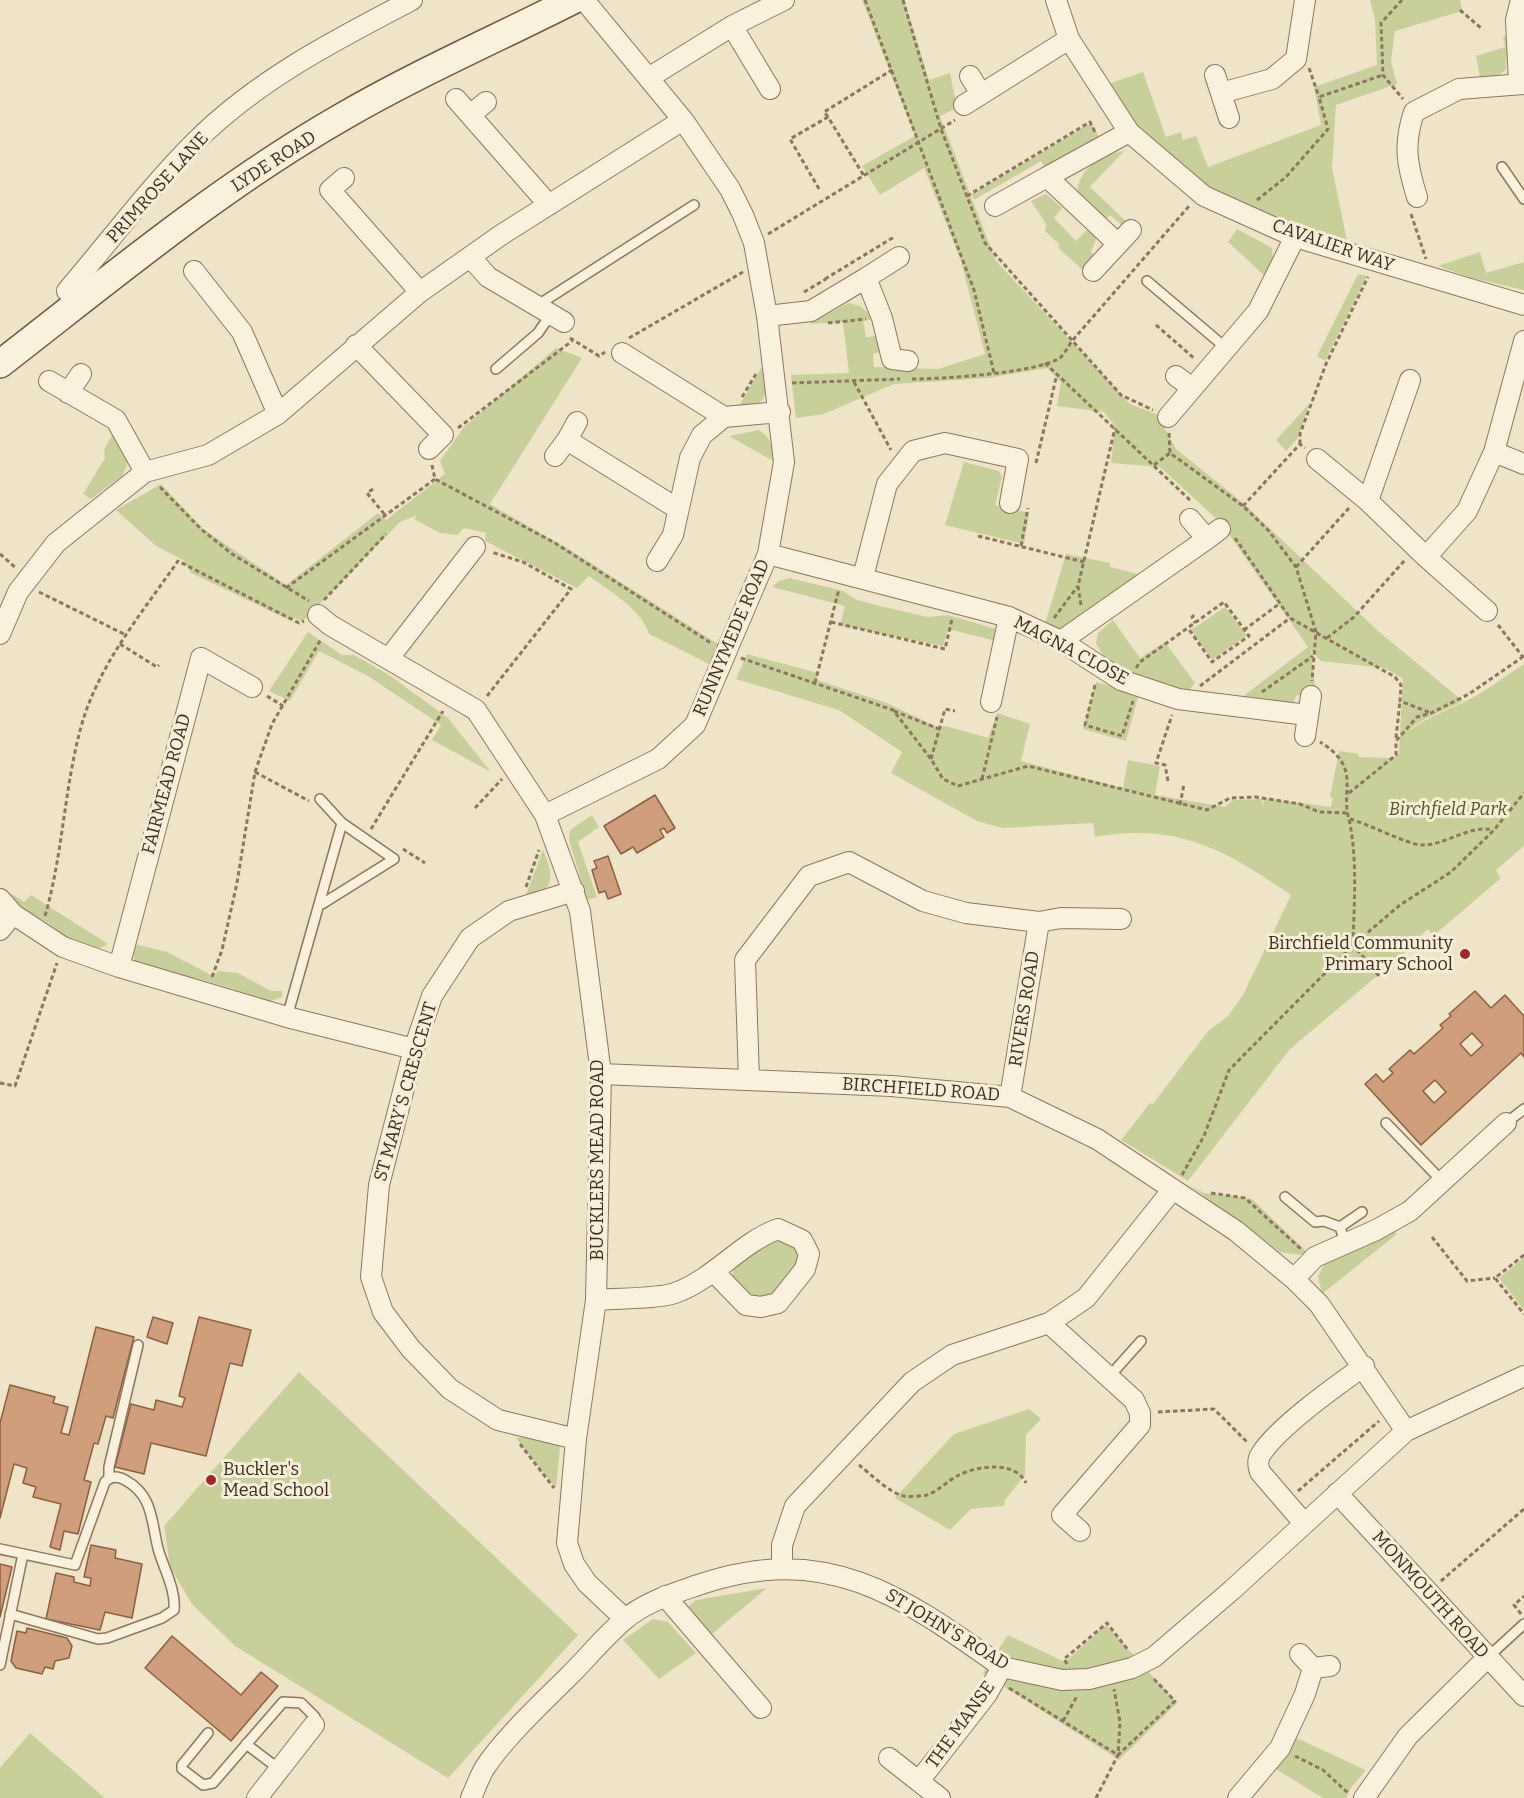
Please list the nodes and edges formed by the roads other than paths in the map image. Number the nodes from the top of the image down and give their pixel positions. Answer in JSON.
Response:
{"nodes":[{"id":1,"x":411,"y":0,"type":"edge"},
{"id":2,"x":573,"y":0,"type":"edge"},
{"id":3,"x":584,"y":0,"type":"edge"},
{"id":4,"x":784,"y":0,"type":"edge"},
{"id":5,"x":1056,"y":0,"type":"edge"},
{"id":6,"x":1305,"y":0,"type":"edge"},
{"id":7,"x":1521,"y":0,"type":"edge"},
{"id":8,"x":732,"y":26,"type":"junction"},
{"id":9,"x":1069,"y":39,"type":"junction"},
{"id":10,"x":970,"y":76,"type":"dead end"},
{"id":11,"x":650,"y":77,"type":"junction"},
{"id":12,"x":1521,"y":84,"type":"edge"},
{"id":13,"x":770,"y":89,"type":"dead end"},
{"id":14,"x":456,"y":99,"type":"dead end"},
{"id":15,"x":486,"y":102,"type":"dead end"},
{"id":16,"x":470,"y":115,"type":"junction"},
{"id":17,"x":1228,"y":118,"type":"dead end"},
{"id":18,"x":683,"y":120,"type":"junction"},
{"id":19,"x":1129,"y":132,"type":"junction"},
{"id":20,"x":1502,"y":167,"type":"dead end"},
{"id":21,"x":1047,"y":177,"type":"junction"},
{"id":22,"x":337,"y":184,"type":"dead end"},
{"id":23,"x":1414,"y":198,"type":"road end"},
{"id":24,"x":1524,"y":199,"type":"edge"},
{"id":25,"x":549,"y":205,"type":"junction"},
{"id":26,"x":694,"y":205,"type":"dead end"},
{"id":27,"x":995,"y":206,"type":"dead end"},
{"id":28,"x":1295,"y":237,"type":"junction"},
{"id":29,"x":899,"y":257,"type":"dead end"},
{"id":30,"x":472,"y":259,"type":"junction"},
{"id":31,"x":194,"y":271,"type":"dead end"},
{"id":32,"x":1093,"y":271,"type":"dead end"},
{"id":33,"x":866,"y":278,"type":"junction"},
{"id":34,"x":1147,"y":281,"type":"dead end"},
{"id":35,"x":67,"y":291,"type":"dead end"},
{"id":36,"x":420,"y":292,"type":"junction"},
{"id":37,"x":1524,"y":305,"type":"edge"},
{"id":38,"x":551,"y":314,"type":"junction"},
{"id":39,"x":768,"y":316,"type":"junction"},
{"id":40,"x":1524,"y":341,"type":"edge"},
{"id":41,"x":356,"y":345,"type":"junction"},
{"id":42,"x":619,"y":348,"type":"road end"},
{"id":43,"x":1226,"y":348,"type":"junction"},
{"id":44,"x":894,"y":360,"type":"dead end"},
{"id":45,"x":0,"y":364,"type":"edge"},
{"id":46,"x":496,"y":369,"type":"dead end"},
{"id":47,"x":81,"y":374,"type":"dead end"},
{"id":48,"x":1176,"y":376,"type":"dead end"},
{"id":49,"x":1410,"y":380,"type":"dead end"},
{"id":50,"x":49,"y":381,"type":"dead end"},
{"id":51,"x":1192,"y":388,"type":"junction"},
{"id":52,"x":69,"y":393,"type":"junction"},
{"id":53,"x":780,"y":412,"type":"junction"},
{"id":54,"x":278,"y":414,"type":"junction"},
{"id":55,"x":727,"y":417,"type":"junction"},
{"id":56,"x":1168,"y":417,"type":"road end"},
{"id":57,"x":577,"y":422,"type":"dead end"},
{"id":58,"x":567,"y":440,"type":"junction"},
{"id":59,"x":436,"y":442,"type":"road end"},
{"id":60,"x":1494,"y":452,"type":"junction"},
{"id":61,"x":555,"y":456,"type":"dead end"},
{"id":62,"x":1317,"y":459,"type":"road end"},
{"id":63,"x":1524,"y":464,"type":"edge"},
{"id":64,"x":145,"y":472,"type":"junction"},
{"id":65,"x":1364,"y":499,"type":"junction"},
{"id":66,"x":1019,"y":504,"type":"road end"},
{"id":67,"x":678,"y":509,"type":"junction"},
{"id":68,"x":1192,"y":512,"type":"road end"},
{"id":69,"x":475,"y":547,"type":"road end"},
{"id":70,"x":1421,"y":552,"type":"junction"},
{"id":71,"x":768,"y":554,"type":"junction"},
{"id":72,"x":657,"y":561,"type":"dead end"},
{"id":73,"x":863,"y":577,"type":"junction"},
{"id":74,"x":1487,"y":611,"type":"road end"},
{"id":75,"x":322,"y":615,"type":"road end"},
{"id":76,"x":1009,"y":617,"type":"junction"},
{"id":77,"x":0,"y":634,"type":"edge"},
{"id":78,"x":1060,"y":641,"type":"junction"},
{"id":79,"x":389,"y":658,"type":"junction"},
{"id":80,"x":252,"y":687,"type":"dead end"},
{"id":81,"x":991,"y":702,"type":"road end"},
{"id":82,"x":1305,"y":736,"type":"road end"},
{"id":83,"x":320,"y":799,"type":"road end"},
{"id":84,"x":547,"y":819,"type":"junction"},
{"id":85,"x":342,"y":823,"type":"junction"},
{"id":86,"x":574,"y":891,"type":"junction"},
{"id":87,"x":322,"y":904,"type":"junction"},
{"id":88,"x":6,"y":907,"type":"edge"},
{"id":89,"x":1122,"y":919,"type":"dead end"},
{"id":90,"x":1039,"y":922,"type":"junction"},
{"id":91,"x":0,"y":930,"type":"edge"},
{"id":92,"x":118,"y":967,"type":"junction"},
{"id":93,"x":287,"y":1017,"type":"junction"},
{"id":94,"x":414,"y":1049,"type":"junction"},
{"id":95,"x":601,"y":1074,"type":"junction"},
{"id":96,"x":749,"y":1079,"type":"junction"},
{"id":97,"x":1010,"y":1096,"type":"junction"},
{"id":98,"x":1524,"y":1110,"type":"edge"},
{"id":99,"x":1386,"y":1123,"type":"dead end"},
{"id":100,"x":1506,"y":1123,"type":"joint"},
{"id":101,"x":1442,"y":1181,"type":"junction"},
{"id":102,"x":1180,"y":1186,"type":"junction"},
{"id":103,"x":1285,"y":1197,"type":"dead end"},
{"id":104,"x":1362,"y":1212,"type":"dead end"},
{"id":105,"x":1343,"y":1236,"type":"junction"},
{"id":106,"x":714,"y":1272,"type":"junction"},
{"id":107,"x":1294,"y":1279,"type":"junction"},
{"id":108,"x":596,"y":1300,"type":"junction"},
{"id":109,"x":1049,"y":1323,"type":"junction"},
{"id":110,"x":1141,"y":1341,"type":"dead end"},
{"id":111,"x":138,"y":1345,"type":"dead end"},
{"id":112,"x":1364,"y":1366,"type":"junction"},
{"id":113,"x":1524,"y":1376,"type":"edge"},
{"id":114,"x":1108,"y":1378,"type":"junction"},
{"id":115,"x":1406,"y":1431,"type":"junction"},
{"id":116,"x":576,"y":1439,"type":"junction"},
{"id":117,"x":109,"y":1478,"type":"junction"},
{"id":118,"x":1336,"y":1493,"type":"junction"},
{"id":119,"x":1303,"y":1522,"type":"junction"},
{"id":120,"x":1080,"y":1531,"type":"dead end"},
{"id":121,"x":0,"y":1549,"type":"edge"},
{"id":122,"x":23,"y":1554,"type":"junction"},
{"id":123,"x":782,"y":1568,"type":"junction"},
{"id":124,"x":665,"y":1596,"type":"junction"},
{"id":125,"x":10,"y":1614,"type":"junction"},
{"id":126,"x":625,"y":1619,"type":"junction"},
{"id":127,"x":1524,"y":1624,"type":"edge"},
{"id":128,"x":1487,"y":1658,"type":"junction"},
{"id":129,"x":1314,"y":1662,"type":"dead end"},
{"id":130,"x":0,"y":1665,"type":"edge"},
{"id":131,"x":998,"y":1673,"type":"junction"},
{"id":132,"x":1524,"y":1696,"type":"edge"},
{"id":133,"x":761,"y":1708,"type":"dead end"},
{"id":134,"x":314,"y":1725,"type":"joint"},
{"id":135,"x":208,"y":1733,"type":"dead end"},
{"id":136,"x":246,"y":1744,"type":"junction"},
{"id":137,"x":888,"y":1758,"type":"dead end"},
{"id":138,"x":279,"y":1769,"type":"junction"},
{"id":139,"x":919,"y":1781,"type":"junction"},
{"id":140,"x":1365,"y":1796,"type":"edge"},
{"id":141,"x":257,"y":1798,"type":"edge"},
{"id":142,"x":471,"y":1798,"type":"edge"},
{"id":143,"x":940,"y":1798,"type":"edge"},
{"id":144,"x":1238,"y":1798,"type":"edge"}],
"edges":[{"from":1,"to":35,"type":"street","name":"PRIMROSE LANE"},
{"from":2,"to":45,"type":"street","name":"LYDE ROAD"},
{"from":3,"to":11,"type":"street","name":"RUNNYMEDE ROAD"},
{"from":4,"to":8,"type":"street"},
{"from":5,"to":9,"type":"street","name":"CAVALIER WAY"},
{"from":6,"to":17,"type":"street"},
{"from":7,"to":12,"type":"street"},
{"from":8,"to":11,"type":"street"},
{"from":8,"to":13,"type":"street"},
{"from":9,"to":10,"type":"street"},
{"from":9,"to":19,"type":"street","name":"CAVALIER WAY"},
{"from":11,"to":18,"type":"street","name":"RUNNYMEDE ROAD"},
{"from":12,"to":23,"type":"street"},
{"from":14,"to":16,"type":"street"},
{"from":15,"to":16,"type":"street"},
{"from":16,"to":25,"type":"street"},
{"from":18,"to":25,"type":"street"},
{"from":18,"to":39,"type":"street","name":"RUNNYMEDE ROAD"},
{"from":19,"to":21,"type":"street"},
{"from":19,"to":28,"type":"street","name":"CAVALIER WAY"},
{"from":20,"to":24,"type":"lane"},
{"from":21,"to":27,"type":"street"},
{"from":21,"to":32,"type":"street"},
{"from":22,"to":36,"type":"street"},
{"from":25,"to":30,"type":"street"},
{"from":26,"to":38,"type":"lane"},
{"from":28,"to":37,"type":"street","name":"CAVALIER WAY"},
{"from":28,"to":43,"type":"street"},
{"from":29,"to":33,"type":"street"},
{"from":30,"to":36,"type":"street"},
{"from":30,"to":38,"type":"street"},
{"from":31,"to":54,"type":"street"},
{"from":33,"to":39,"type":"street"},
{"from":33,"to":44,"type":"street"},
{"from":34,"to":43,"type":"lane"},
{"from":36,"to":41,"type":"street"},
{"from":38,"to":46,"type":"lane"},
{"from":39,"to":53,"type":"street","name":"RUNNYMEDE ROAD"},
{"from":40,"to":60,"type":"street"},
{"from":41,"to":54,"type":"street"},
{"from":41,"to":59,"type":"street"},
{"from":42,"to":55,"type":"street"},
{"from":43,"to":51,"type":"street"},
{"from":47,"to":52,"type":"street"},
{"from":48,"to":51,"type":"street"},
{"from":49,"to":65,"type":"street"},
{"from":50,"to":52,"type":"street"},
{"from":51,"to":56,"type":"street"},
{"from":52,"to":64,"type":"street"},
{"from":53,"to":55,"type":"street"},
{"from":53,"to":71,"type":"street","name":"RUNNYMEDE ROAD"},
{"from":54,"to":64,"type":"street"},
{"from":55,"to":67,"type":"street"},
{"from":57,"to":58,"type":"street"},
{"from":58,"to":61,"type":"street"},
{"from":58,"to":67,"type":"street"},
{"from":60,"to":63,"type":"street"},
{"from":60,"to":70,"type":"street"},
{"from":62,"to":65,"type":"street"},
{"from":64,"to":77,"type":"street"},
{"from":65,"to":70,"type":"street"},
{"from":66,"to":73,"type":"street"},
{"from":67,"to":72,"type":"street"},
{"from":68,"to":78,"type":"street"},
{"from":69,"to":79,"type":"street"},
{"from":70,"to":74,"type":"street"},
{"from":71,"to":73,"type":"street","name":"MAGNA CLOSE"},
{"from":71,"to":84,"type":"street","name":"RUNNYMEDE ROAD"},
{"from":73,"to":76,"type":"street","name":"MAGNA CLOSE"},
{"from":75,"to":79,"type":"street","name":"BUCKLERS MEAD ROAD"},
{"from":76,"to":78,"type":"street","name":"MAGNA CLOSE"},
{"from":76,"to":81,"type":"street"},
{"from":78,"to":82,"type":"street","name":"MAGNA CLOSE"},
{"from":79,"to":84,"type":"street","name":"BUCKLERS MEAD ROAD"},
{"from":80,"to":92,"type":"street","name":"FAIRMEAD ROAD"},
{"from":83,"to":85,"type":"lane"},
{"from":84,"to":86,"type":"street","name":"BUCKLERS MEAD ROAD"},
{"from":85,"to":87,"type":"lane"},
{"from":85,"to":87,"type":"lane"},
{"from":86,"to":94,"type":"street","name":"ST MARY'S CRESCENT"},
{"from":86,"to":95,"type":"street","name":"BUCKLERS MEAD ROAD"},
{"from":87,"to":93,"type":"lane"},
{"from":88,"to":91,"type":"street"},
{"from":88,"to":92,"type":"street"},
{"from":89,"to":90,"type":"street"},
{"from":90,"to":96,"type":"street"},
{"from":90,"to":97,"type":"street","name":"RIVERS ROAD"},
{"from":92,"to":93,"type":"street"},
{"from":93,"to":94,"type":"street"},
{"from":94,"to":116,"type":"street","name":"ST MARY'S CRESCENT"},
{"from":95,"to":96,"type":"street","name":"BIRCHFIELD ROAD"},
{"from":95,"to":108,"type":"street","name":"BUCKLERS MEAD ROAD"},
{"from":96,"to":97,"type":"street","name":"BIRCHFIELD ROAD"},
{"from":97,"to":102,"type":"street","name":"BIRCHFIELD ROAD"},
{"from":98,"to":100,"type":"lane"},
{"from":99,"to":101,"type":"lane"},
{"from":100,"to":101,"type":"street"},
{"from":101,"to":105,"type":"street"},
{"from":102,"to":107,"type":"street","name":"BIRCHFIELD ROAD"},
{"from":102,"to":109,"type":"street"},
{"from":103,"to":105,"type":"lane"},
{"from":104,"to":105,"type":"lane"},
{"from":105,"to":107,"type":"street"},
{"from":106,"to":106,"type":"street"},
{"from":106,"to":108,"type":"street"},
{"from":107,"to":112,"type":"street","name":"BIRCHFIELD ROAD"},
{"from":108,"to":116,"type":"street","name":"BUCKLERS MEAD ROAD"},
{"from":109,"to":114,"type":"street"},
{"from":109,"to":123,"type":"street"},
{"from":110,"to":114,"type":"lane"},
{"from":111,"to":117,"type":"lane"},
{"from":112,"to":115,"type":"street","name":"BIRCHFIELD ROAD"},
{"from":112,"to":119,"type":"street"},
{"from":113,"to":115,"type":"street","name":"ST JOHN'S ROAD"},
{"from":114,"to":120,"type":"street"},
{"from":115,"to":118,"type":"street","name":"ST JOHN'S ROAD"},
{"from":116,"to":126,"type":"street","name":"BUCKLERS MEAD ROAD"},
{"from":117,"to":122,"type":"lane"},
{"from":117,"to":125,"type":"lane"},
{"from":118,"to":119,"type":"street","name":"ST JOHN'S ROAD"},
{"from":118,"to":128,"type":"street","name":"MONMOUTH ROAD"},
{"from":119,"to":131,"type":"street","name":"ST JOHN'S ROAD"},
{"from":121,"to":122,"type":"lane"},
{"from":122,"to":125,"type":"lane"},
{"from":123,"to":124,"type":"street","name":"ST JOHN'S ROAD"},
{"from":123,"to":131,"type":"street","name":"ST JOHN'S ROAD"},
{"from":124,"to":126,"type":"street","name":"ST JOHN'S ROAD"},
{"from":124,"to":133,"type":"street"},
{"from":125,"to":130,"type":"lane"},
{"from":126,"to":142,"type":"street","name":"ST JOHN'S ROAD"},
{"from":127,"to":128,"type":"lane"},
{"from":128,"to":132,"type":"street","name":"MONMOUTH ROAD"},
{"from":128,"to":140,"type":"street"},
{"from":129,"to":144,"type":"street"},
{"from":131,"to":139,"type":"street","name":"THE MANSE"},
{"from":134,"to":136,"type":"lane"},
{"from":134,"to":138,"type":"street"},
{"from":135,"to":136,"type":"lane"},
{"from":136,"to":138,"type":"lane"},
{"from":137,"to":139,"type":"street","name":"THE MANSE"},
{"from":138,"to":141,"type":"street"},
{"from":139,"to":143,"type":"street","name":"THE MANSE"}]}
